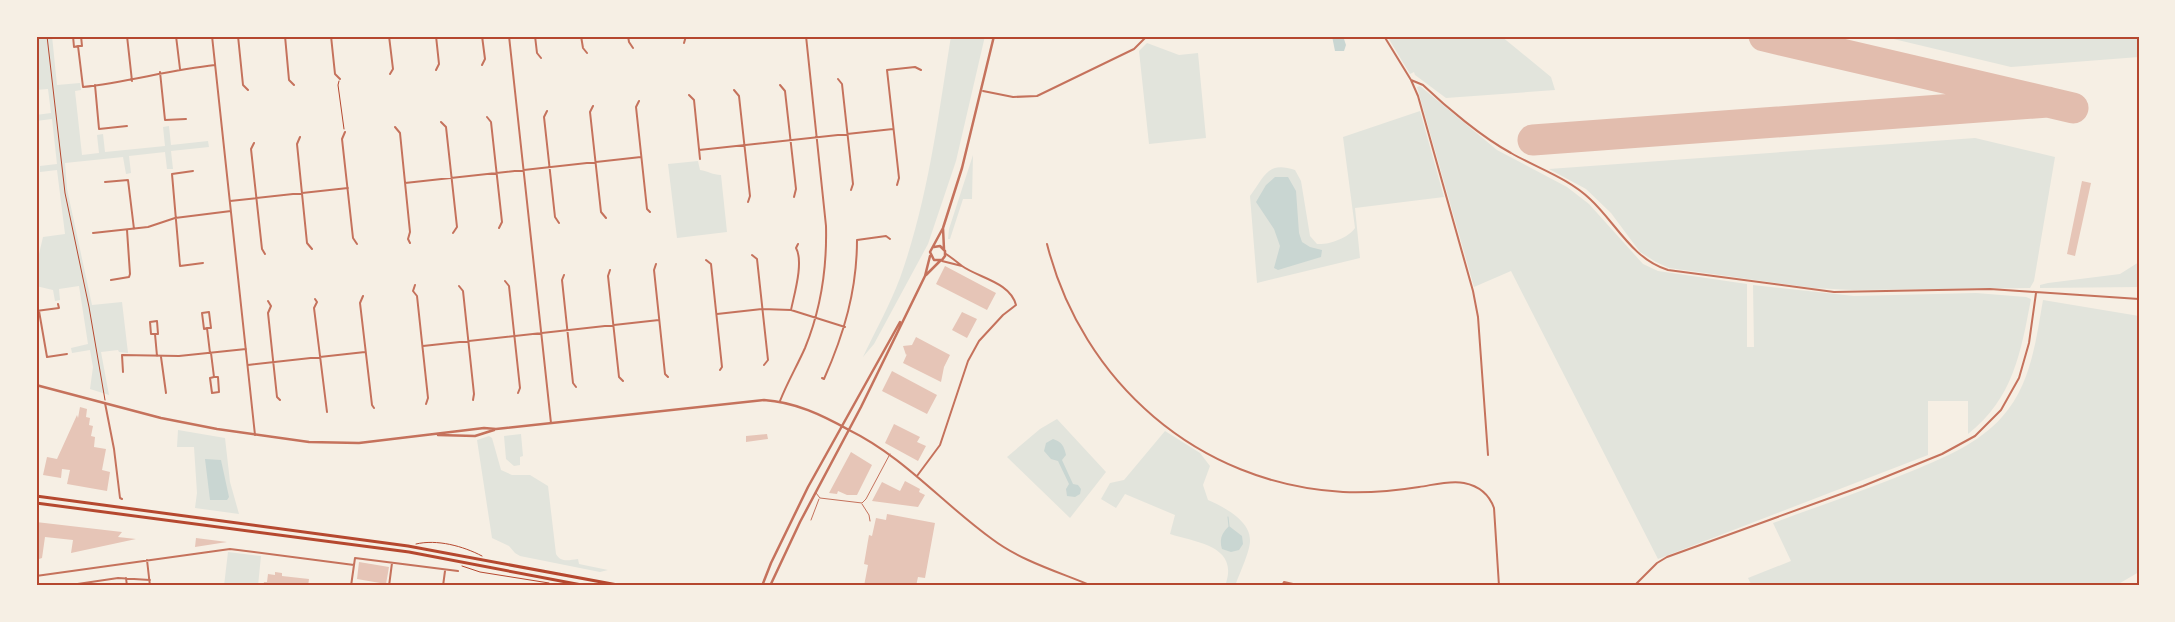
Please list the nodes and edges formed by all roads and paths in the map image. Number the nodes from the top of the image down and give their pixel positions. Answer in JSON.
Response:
{"nodes":[{"id":1,"x":47,"y":36,"type":"edge"},
{"id":2,"x":73,"y":36,"type":"edge"},
{"id":3,"x":81,"y":36,"type":"edge"},
{"id":4,"x":127,"y":36,"type":"edge"},
{"id":5,"x":176,"y":36,"type":"edge"},
{"id":6,"x":219,"y":36,"type":"edge"},
{"id":7,"x":238,"y":36,"type":"edge"},
{"id":8,"x":285,"y":36,"type":"edge"},
{"id":9,"x":331,"y":36,"type":"edge"},
{"id":10,"x":390,"y":36,"type":"edge"},
{"id":11,"x":436,"y":36,"type":"edge"},
{"id":12,"x":482,"y":36,"type":"edge"},
{"id":13,"x":509,"y":36,"type":"edge"},
{"id":14,"x":536,"y":36,"type":"edge"},
{"id":15,"x":582,"y":36,"type":"edge"},
{"id":16,"x":628,"y":36,"type":"edge"},
{"id":17,"x":686,"y":36,"type":"edge"},
{"id":18,"x":806,"y":36,"type":"edge"},
{"id":19,"x":994,"y":36,"type":"edge"},
{"id":20,"x":1147,"y":36,"type":"edge"},
{"id":21,"x":1384,"y":36,"type":"edge"},
{"id":22,"x":212,"y":37,"type":"edge"},
{"id":23,"x":684,"y":44,"type":"dead end"},
{"id":24,"x":78,"y":46,"type":"junction"},
{"id":25,"x":633,"y":48,"type":"dead end"},
{"id":26,"x":587,"y":53,"type":"dead end"},
{"id":27,"x":541,"y":58,"type":"dead end"},
{"id":28,"x":215,"y":65,"type":"junction"},
{"id":29,"x":482,"y":65,"type":"dead end"},
{"id":30,"x":180,"y":69,"type":"junction"},
{"id":31,"x":436,"y":70,"type":"dead end"},
{"id":32,"x":921,"y":70,"type":"dead end"},
{"id":33,"x":160,"y":72,"type":"junction"},
{"id":34,"x":390,"y":74,"type":"dead end"},
{"id":35,"x":838,"y":79,"type":"dead end"},
{"id":36,"x":132,"y":80,"type":"junction"},
{"id":37,"x":340,"y":80,"type":"joint"},
{"id":38,"x":1411,"y":80,"type":"junction"},
{"id":39,"x":95,"y":85,"type":"junction"},
{"id":40,"x":294,"y":85,"type":"dead end"},
{"id":41,"x":780,"y":85,"type":"dead end"},
{"id":42,"x":248,"y":90,"type":"dead end"},
{"id":43,"x":734,"y":90,"type":"dead end"},
{"id":44,"x":983,"y":91,"type":"junction"},
{"id":45,"x":688,"y":95,"type":"dead end"},
{"id":46,"x":639,"y":101,"type":"dead end"},
{"id":47,"x":593,"y":106,"type":"dead end"},
{"id":48,"x":547,"y":111,"type":"dead end"},
{"id":49,"x":487,"y":117,"type":"dead end"},
{"id":50,"x":186,"y":119,"type":"dead end"},
{"id":51,"x":442,"y":122,"type":"dead end"},
{"id":52,"x":127,"y":126,"type":"dead end"},
{"id":53,"x":395,"y":127,"type":"dead end"},
{"id":54,"x":893,"y":129,"type":"junction"},
{"id":55,"x":345,"y":132,"type":"joint"},
{"id":56,"x":847,"y":134,"type":"junction"},
{"id":57,"x":300,"y":137,"type":"dead end"},
{"id":58,"x":816,"y":137,"type":"junction"},
{"id":59,"x":790,"y":140,"type":"junction"},
{"id":60,"x":254,"y":143,"type":"dead end"},
{"id":61,"x":745,"y":145,"type":"junction"},
{"id":62,"x":698,"y":150,"type":"junction"},
{"id":63,"x":641,"y":157,"type":"junction"},
{"id":64,"x":700,"y":159,"type":"dead end"},
{"id":65,"x":595,"y":162,"type":"junction"},
{"id":66,"x":549,"y":166,"type":"junction"},
{"id":67,"x":523,"y":169,"type":"junction"},
{"id":68,"x":193,"y":172,"type":"dead end"},
{"id":69,"x":497,"y":172,"type":"junction"},
{"id":70,"x":36,"y":175,"type":"edge"},
{"id":71,"x":451,"y":177,"type":"junction"},
{"id":72,"x":106,"y":182,"type":"dead end"},
{"id":73,"x":405,"y":183,"type":"junction"},
{"id":74,"x":896,"y":185,"type":"dead end"},
{"id":75,"x":348,"y":188,"type":"junction"},
{"id":76,"x":851,"y":190,"type":"dead end"},
{"id":77,"x":36,"y":193,"type":"edge"},
{"id":78,"x":302,"y":193,"type":"junction"},
{"id":79,"x":794,"y":196,"type":"dead end"},
{"id":80,"x":256,"y":198,"type":"junction"},
{"id":81,"x":230,"y":201,"type":"junction"},
{"id":82,"x":748,"y":202,"type":"dead end"},
{"id":83,"x":231,"y":211,"type":"junction"},
{"id":84,"x":650,"y":212,"type":"dead end"},
{"id":85,"x":175,"y":218,"type":"junction"},
{"id":86,"x":606,"y":218,"type":"dead end"},
{"id":87,"x":559,"y":223,"type":"dead end"},
{"id":88,"x":499,"y":228,"type":"dead end"},
{"id":89,"x":943,"y":228,"type":"junction"},
{"id":90,"x":134,"y":229,"type":"junction"},
{"id":91,"x":127,"y":230,"type":"junction"},
{"id":92,"x":93,"y":233,"type":"dead end"},
{"id":93,"x":453,"y":233,"type":"dead end"},
{"id":94,"x":890,"y":239,"type":"dead end"},
{"id":95,"x":410,"y":243,"type":"dead end"},
{"id":96,"x":357,"y":244,"type":"dead end"},
{"id":97,"x":798,"y":244,"type":"dead end"},
{"id":98,"x":1048,"y":244,"type":"dead end"},
{"id":99,"x":934,"y":247,"type":"junction"},
{"id":100,"x":312,"y":249,"type":"dead end"},
{"id":101,"x":944,"y":249,"type":"junction"},
{"id":102,"x":265,"y":254,"type":"dead end"},
{"id":103,"x":946,"y":254,"type":"junction"},
{"id":104,"x":752,"y":256,"type":"dead end"},
{"id":105,"x":930,"y":256,"type":"junction"},
{"id":106,"x":706,"y":260,"type":"dead end"},
{"id":107,"x":941,"y":261,"type":"junction"},
{"id":108,"x":203,"y":263,"type":"dead end"},
{"id":109,"x":656,"y":264,"type":"dead end"},
{"id":110,"x":962,"y":266,"type":"junction"},
{"id":111,"x":610,"y":270,"type":"dead end"},
{"id":112,"x":564,"y":274,"type":"dead end"},
{"id":113,"x":925,"y":276,"type":"junction"},
{"id":114,"x":111,"y":280,"type":"dead end"},
{"id":115,"x":505,"y":281,"type":"dead end"},
{"id":116,"x":415,"y":285,"type":"dead end"},
{"id":117,"x":459,"y":286,"type":"dead end"},
{"id":118,"x":2036,"y":293,"type":"junction"},
{"id":119,"x":363,"y":296,"type":"dead end"},
{"id":120,"x":315,"y":299,"type":"dead end"},
{"id":121,"x":2139,"y":299,"type":"edge"},
{"id":122,"x":268,"y":301,"type":"dead end"},
{"id":123,"x":58,"y":304,"type":"dead end"},
{"id":124,"x":762,"y":309,"type":"junction"},
{"id":125,"x":791,"y":310,"type":"junction"},
{"id":126,"x":38,"y":311,"type":"edge"},
{"id":127,"x":717,"y":314,"type":"junction"},
{"id":128,"x":816,"y":317,"type":"junction"},
{"id":129,"x":904,"y":317,"type":"junction"},
{"id":130,"x":659,"y":320,"type":"junction"},
{"id":131,"x":613,"y":325,"type":"junction"},
{"id":132,"x":846,"y":327,"type":"junction"},
{"id":133,"x":207,"y":328,"type":"junction"},
{"id":134,"x":568,"y":330,"type":"junction"},
{"id":135,"x":541,"y":333,"type":"junction"},
{"id":136,"x":154,"y":334,"type":"junction"},
{"id":137,"x":515,"y":336,"type":"junction"},
{"id":138,"x":469,"y":341,"type":"junction"},
{"id":139,"x":423,"y":346,"type":"junction"},
{"id":140,"x":246,"y":350,"type":"junction"},
{"id":141,"x":365,"y":352,"type":"junction"},
{"id":142,"x":211,"y":353,"type":"junction"},
{"id":143,"x":67,"y":354,"type":"dead end"},
{"id":144,"x":157,"y":356,"type":"junction"},
{"id":145,"x":161,"y":357,"type":"junction"},
{"id":146,"x":320,"y":357,"type":"junction"},
{"id":147,"x":274,"y":362,"type":"junction"},
{"id":148,"x":248,"y":365,"type":"junction"},
{"id":149,"x":764,"y":365,"type":"dead end"},
{"id":150,"x":720,"y":370,"type":"dead end"},
{"id":151,"x":123,"y":372,"type":"dead end"},
{"id":152,"x":214,"y":377,"type":"junction"},
{"id":153,"x":668,"y":377,"type":"dead end"},
{"id":154,"x":822,"y":378,"type":"dead end"},
{"id":155,"x":623,"y":381,"type":"dead end"},
{"id":156,"x":36,"y":385,"type":"edge"},
{"id":157,"x":576,"y":387,"type":"dead end"},
{"id":158,"x":166,"y":393,"type":"dead end"},
{"id":159,"x":518,"y":393,"type":"dead end"},
{"id":160,"x":280,"y":400,"type":"dead end"},
{"id":161,"x":473,"y":400,"type":"dead end"},
{"id":162,"x":780,"y":401,"type":"junction"},
{"id":163,"x":106,"y":403,"type":"junction"},
{"id":164,"x":426,"y":404,"type":"dead end"},
{"id":165,"x":374,"y":408,"type":"dead end"},
{"id":166,"x":327,"y":412,"type":"dead end"},
{"id":167,"x":551,"y":423,"type":"junction"},
{"id":168,"x":842,"y":426,"type":"junction"},
{"id":169,"x":496,"y":429,"type":"junction"},
{"id":170,"x":849,"y":430,"type":"junction"},
{"id":171,"x":255,"y":435,"type":"junction"},
{"id":172,"x":434,"y":435,"type":"junction"},
{"id":173,"x":890,"y":454,"type":"junction"},
{"id":174,"x":1488,"y":455,"type":"dead end"},
{"id":175,"x":917,"y":476,"type":"junction"},
{"id":176,"x":816,"y":492,"type":"junction"},
{"id":177,"x":36,"y":496,"type":"edge"},
{"id":178,"x":820,"y":498,"type":"junction"},
{"id":179,"x":122,"y":499,"type":"dead end"},
{"id":180,"x":36,"y":503,"type":"edge"},
{"id":181,"x":862,"y":503,"type":"junction"},
{"id":182,"x":811,"y":520,"type":"dead end"},
{"id":183,"x":870,"y":520,"type":"dead end"},
{"id":184,"x":408,"y":546,"type":"junction"},
{"id":185,"x":490,"y":559,"type":"junction"},
{"id":186,"x":147,"y":560,"type":"junction"},
{"id":187,"x":392,"y":563,"type":"junction"},
{"id":188,"x":354,"y":565,"type":"junction"},
{"id":189,"x":445,"y":570,"type":"junction"},
{"id":190,"x":458,"y":571,"type":"dead end"},
{"id":191,"x":480,"y":572,"type":"dead end"},
{"id":192,"x":36,"y":576,"type":"edge"},
{"id":193,"x":126,"y":578,"type":"junction"},
{"id":194,"x":104,"y":580,"type":"junction"},
{"id":195,"x":150,"y":580,"type":"junction"},
{"id":196,"x":522,"y":580,"type":"dead end"},
{"id":197,"x":82,"y":584,"type":"edge"},
{"id":198,"x":351,"y":585,"type":"edge"},
{"id":199,"x":64,"y":586,"type":"edge"},
{"id":200,"x":105,"y":586,"type":"edge"},
{"id":201,"x":127,"y":586,"type":"edge"},
{"id":202,"x":150,"y":586,"type":"edge"},
{"id":203,"x":356,"y":586,"type":"edge"},
{"id":204,"x":389,"y":586,"type":"edge"},
{"id":205,"x":443,"y":586,"type":"edge"},
{"id":206,"x":587,"y":586,"type":"edge"},
{"id":207,"x":623,"y":586,"type":"edge"},
{"id":208,"x":762,"y":586,"type":"edge"},
{"id":209,"x":770,"y":586,"type":"edge"},
{"id":210,"x":1092,"y":586,"type":"edge"},
{"id":211,"x":1282,"y":586,"type":"edge"},
{"id":212,"x":1302,"y":586,"type":"edge"},
{"id":213,"x":1499,"y":586,"type":"edge"},
{"id":214,"x":1634,"y":586,"type":"edge"}],
"edges":[{"from":1,"to":163,"type":"path"},
{"from":2,"to":24,"type":"street"},
{"from":3,"to":24,"type":"street"},
{"from":4,"to":36,"type":"street"},
{"from":5,"to":30,"type":"street"},
{"from":6,"to":22,"type":"street"},
{"from":7,"to":42,"type":"street"},
{"from":8,"to":40,"type":"street"},
{"from":9,"to":37,"type":"street"},
{"from":10,"to":34,"type":"street"},
{"from":11,"to":31,"type":"street"},
{"from":12,"to":29,"type":"street"},
{"from":13,"to":67,"type":"street"},
{"from":14,"to":27,"type":"street"},
{"from":15,"to":26,"type":"street"},
{"from":16,"to":25,"type":"street"},
{"from":17,"to":23,"type":"street"},
{"from":18,"to":58,"type":"street"},
{"from":19,"to":44,"type":"street"},
{"from":20,"to":44,"type":"street"},
{"from":21,"to":38,"type":"street"},
{"from":22,"to":28,"type":"street"},
{"from":24,"to":39,"type":"street"},
{"from":28,"to":30,"type":"street"},
{"from":28,"to":81,"type":"street"},
{"from":30,"to":33,"type":"street"},
{"from":32,"to":54,"type":"street"},
{"from":33,"to":36,"type":"street"},
{"from":33,"to":50,"type":"street"},
{"from":35,"to":56,"type":"street"},
{"from":36,"to":39,"type":"street"},
{"from":37,"to":55,"type":"path"},
{"from":38,"to":118,"type":"street"},
{"from":38,"to":174,"type":"street"},
{"from":39,"to":52,"type":"street"},
{"from":41,"to":59,"type":"street"},
{"from":43,"to":61,"type":"street"},
{"from":44,"to":89,"type":"street"},
{"from":45,"to":62,"type":"street"},
{"from":46,"to":63,"type":"street"},
{"from":47,"to":65,"type":"street"},
{"from":48,"to":66,"type":"street"},
{"from":49,"to":69,"type":"street"},
{"from":51,"to":71,"type":"street"},
{"from":53,"to":73,"type":"street"},
{"from":54,"to":56,"type":"street"},
{"from":54,"to":74,"type":"street"},
{"from":55,"to":75,"type":"street"},
{"from":56,"to":58,"type":"street"},
{"from":56,"to":76,"type":"street"},
{"from":57,"to":78,"type":"street"},
{"from":58,"to":59,"type":"street"},
{"from":58,"to":128,"type":"street"},
{"from":59,"to":61,"type":"street"},
{"from":59,"to":79,"type":"street"},
{"from":60,"to":80,"type":"street"},
{"from":61,"to":62,"type":"street"},
{"from":61,"to":82,"type":"street"},
{"from":62,"to":64,"type":"street"},
{"from":63,"to":65,"type":"street"},
{"from":63,"to":84,"type":"street"},
{"from":65,"to":66,"type":"street"},
{"from":65,"to":86,"type":"street"},
{"from":66,"to":67,"type":"street"},
{"from":66,"to":87,"type":"street"},
{"from":67,"to":69,"type":"street"},
{"from":67,"to":135,"type":"street"},
{"from":68,"to":85,"type":"street"},
{"from":69,"to":71,"type":"street"},
{"from":69,"to":88,"type":"street"},
{"from":70,"to":77,"type":"street"},
{"from":71,"to":73,"type":"street"},
{"from":71,"to":93,"type":"street"},
{"from":72,"to":90,"type":"street"},
{"from":73,"to":95,"type":"street"},
{"from":75,"to":78,"type":"street"},
{"from":75,"to":96,"type":"street"},
{"from":78,"to":80,"type":"street"},
{"from":78,"to":100,"type":"street"},
{"from":80,"to":81,"type":"street"},
{"from":80,"to":102,"type":"street"},
{"from":81,"to":83,"type":"street"},
{"from":83,"to":85,"type":"street"},
{"from":83,"to":140,"type":"street"},
{"from":85,"to":90,"type":"street"},
{"from":85,"to":108,"type":"street"},
{"from":89,"to":99,"type":"street"},
{"from":89,"to":101,"type":"street"},
{"from":90,"to":91,"type":"street"},
{"from":91,"to":92,"type":"street"},
{"from":91,"to":114,"type":"street"},
{"from":94,"to":132,"type":"street"},
{"from":97,"to":125,"type":"street"},
{"from":98,"to":213,"type":"street"},
{"from":99,"to":101,"type":"street"},
{"from":99,"to":105,"type":"street"},
{"from":101,"to":103,"type":"street"},
{"from":103,"to":107,"type":"street"},
{"from":103,"to":110,"type":"street"},
{"from":104,"to":124,"type":"street"},
{"from":105,"to":107,"type":"street"},
{"from":105,"to":113,"type":"street"},
{"from":106,"to":127,"type":"street"},
{"from":107,"to":110,"type":"street"},
{"from":107,"to":113,"type":"street"},
{"from":109,"to":130,"type":"street"},
{"from":110,"to":175,"type":"street"},
{"from":111,"to":131,"type":"street"},
{"from":112,"to":134,"type":"street"},
{"from":113,"to":129,"type":"street"},
{"from":115,"to":137,"type":"street"},
{"from":116,"to":139,"type":"street"},
{"from":117,"to":138,"type":"street"},
{"from":118,"to":121,"type":"street"},
{"from":118,"to":214,"type":"street"},
{"from":119,"to":141,"type":"street"},
{"from":120,"to":146,"type":"street"},
{"from":122,"to":147,"type":"street"},
{"from":123,"to":126,"type":"street"},
{"from":124,"to":125,"type":"street"},
{"from":124,"to":127,"type":"street"},
{"from":124,"to":149,"type":"street"},
{"from":125,"to":128,"type":"street"},
{"from":126,"to":143,"type":"street"},
{"from":127,"to":150,"type":"street"},
{"from":128,"to":132,"type":"street"},
{"from":128,"to":162,"type":"street"},
{"from":129,"to":168,"type":"street"},
{"from":129,"to":170,"type":"street"},
{"from":130,"to":131,"type":"street"},
{"from":130,"to":153,"type":"street"},
{"from":131,"to":134,"type":"street"},
{"from":131,"to":155,"type":"street"},
{"from":132,"to":154,"type":"street"},
{"from":133,"to":133,"type":"street"},
{"from":133,"to":142,"type":"street"},
{"from":134,"to":135,"type":"street"},
{"from":134,"to":157,"type":"street"},
{"from":135,"to":137,"type":"street"},
{"from":135,"to":167,"type":"street"},
{"from":136,"to":136,"type":"street"},
{"from":136,"to":144,"type":"street"},
{"from":137,"to":138,"type":"street"},
{"from":137,"to":159,"type":"street"},
{"from":138,"to":139,"type":"street"},
{"from":138,"to":161,"type":"street"},
{"from":139,"to":164,"type":"street"},
{"from":140,"to":142,"type":"street"},
{"from":140,"to":148,"type":"street"},
{"from":141,"to":146,"type":"street"},
{"from":141,"to":165,"type":"street"},
{"from":142,"to":145,"type":"street"},
{"from":142,"to":152,"type":"street"},
{"from":144,"to":145,"type":"street"},
{"from":144,"to":151,"type":"street"},
{"from":145,"to":158,"type":"street"},
{"from":146,"to":147,"type":"street"},
{"from":146,"to":166,"type":"street"},
{"from":147,"to":148,"type":"street"},
{"from":147,"to":160,"type":"street"},
{"from":148,"to":171,"type":"street"},
{"from":152,"to":152,"type":"street"},
{"from":156,"to":163,"type":"street"},
{"from":162,"to":167,"type":"street"},
{"from":162,"to":168,"type":"street"},
{"from":163,"to":171,"type":"street"},
{"from":163,"to":179,"type":"street"},
{"from":167,"to":169,"type":"street"},
{"from":168,"to":170,"type":"street"},
{"from":168,"to":208,"type":"street"},
{"from":169,"to":172,"type":"street"},
{"from":169,"to":172,"type":"street"},
{"from":170,"to":173,"type":"street"},
{"from":170,"to":176,"type":"street"},
{"from":171,"to":172,"type":"street"},
{"from":173,"to":175,"type":"street"},
{"from":173,"to":181,"type":"lane"},
{"from":175,"to":210,"type":"street"},
{"from":176,"to":178,"type":"lane"},
{"from":176,"to":209,"type":"street"},
{"from":177,"to":184,"type":"main road"},
{"from":178,"to":181,"type":"lane"},
{"from":178,"to":182,"type":"lane"},
{"from":180,"to":206,"type":"main road"},
{"from":181,"to":183,"type":"lane"},
{"from":184,"to":185,"type":"main road"},
{"from":184,"to":185,"type":"path"},
{"from":185,"to":207,"type":"main road"},
{"from":186,"to":188,"type":"street"},
{"from":186,"to":192,"type":"street"},
{"from":186,"to":195,"type":"street"},
{"from":187,"to":188,"type":"street"},
{"from":187,"to":189,"type":"street"},
{"from":187,"to":204,"type":"street"},
{"from":188,"to":198,"type":"street"},
{"from":189,"to":190,"type":"street"},
{"from":189,"to":205,"type":"street"},
{"from":191,"to":196,"type":"path"},
{"from":193,"to":194,"type":"street"},
{"from":193,"to":195,"type":"street"},
{"from":193,"to":201,"type":"street"},
{"from":194,"to":197,"type":"street"},
{"from":194,"to":200,"type":"street"},
{"from":195,"to":202,"type":"street"},
{"from":197,"to":199,"type":"street"},
{"from":198,"to":203,"type":"street"},
{"from":211,"to":212,"type":"street"}]}
